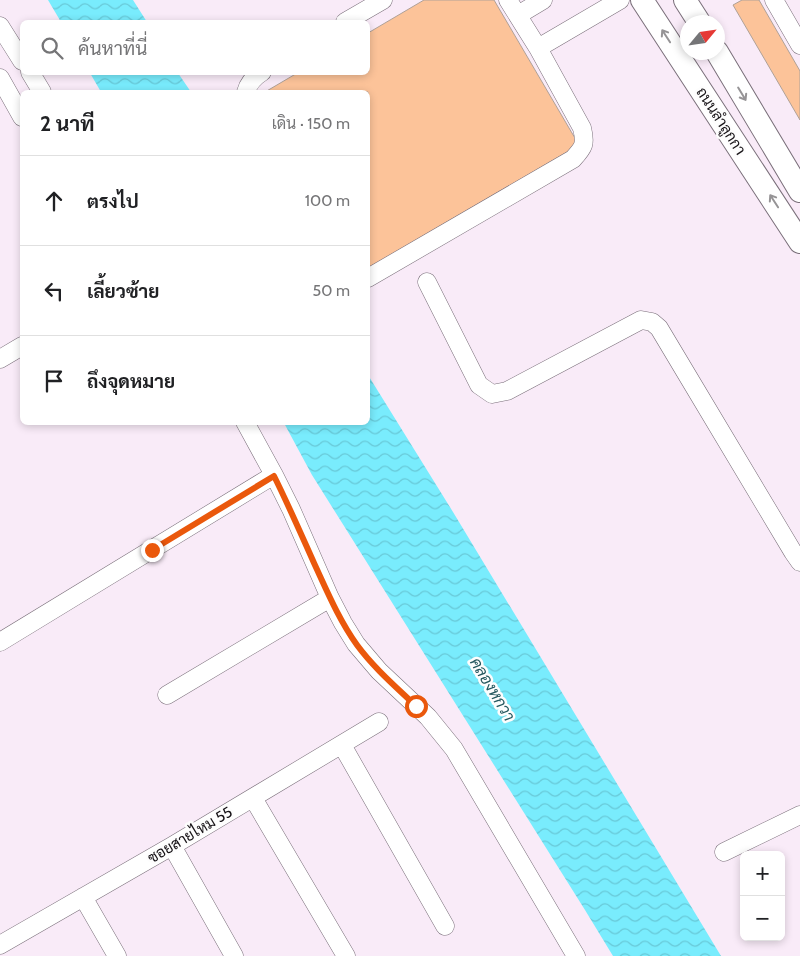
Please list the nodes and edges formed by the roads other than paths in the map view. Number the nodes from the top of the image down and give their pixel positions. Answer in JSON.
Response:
{"nodes":[{"id":1,"x":383,"y":0,"type":"edge"},
{"id":2,"x":508,"y":0,"type":"edge"},
{"id":3,"x":543,"y":0,"type":"edge"},
{"id":4,"x":620,"y":0,"type":"edge"},
{"id":5,"x":642,"y":0,"type":"edge"},
{"id":6,"x":685,"y":0,"type":"edge"},
{"id":7,"x":774,"y":0,"type":"edge"},
{"id":8,"x":518,"y":15,"type":"junction"},
{"id":9,"x":695,"y":15,"type":"edge"},
{"id":10,"x":348,"y":20,"type":"edge"},
{"id":11,"x":0,"y":26,"type":"edge"},
{"id":12,"x":800,"y":45,"type":"edge"},
{"id":13,"x":538,"y":48,"type":"junction"},
{"id":14,"x":20,"y":58,"type":"edge"},
{"id":15,"x":722,"y":60,"type":"edge"},
{"id":16,"x":32,"y":75,"type":"edge"},
{"id":17,"x":257,"y":75,"type":"edge"},
{"id":18,"x":0,"y":78,"type":"edge"},
{"id":19,"x":41,"y":90,"type":"edge"},
{"id":20,"x":247,"y":90,"type":"edge"},
{"id":21,"x":20,"y":113,"type":"edge"},
{"id":22,"x":800,"y":191,"type":"edge"},
{"id":23,"x":800,"y":242,"type":"edge"},
{"id":24,"x":370,"y":277,"type":"edge"},
{"id":25,"x":427,"y":282,"type":"dead end"},
{"id":26,"x":20,"y":347,"type":"edge"},
{"id":27,"x":0,"y":359,"type":"edge"},
{"id":28,"x":247,"y":425,"type":"edge"},
{"id":29,"x":274,"y":476,"type":"junction"},
{"id":30,"x":800,"y":562,"type":"edge"},
{"id":31,"x":330,"y":598,"type":"junction"},
{"id":32,"x":0,"y":642,"type":"edge"},
{"id":33,"x":167,"y":694,"type":"dead end"},
{"id":34,"x":379,"y":722,"type":"dead end"},
{"id":35,"x":342,"y":744,"type":"junction"},
{"id":36,"x":253,"y":798,"type":"junction"},
{"id":37,"x":800,"y":814,"type":"edge"},
{"id":38,"x":172,"y":846,"type":"junction"},
{"id":39,"x":724,"y":852,"type":"dead end"},
{"id":40,"x":83,"y":897,"type":"junction"},
{"id":41,"x":445,"y":926,"type":"dead end"},
{"id":42,"x":0,"y":945,"type":"edge"},
{"id":43,"x":117,"y":956,"type":"edge"},
{"id":44,"x":234,"y":956,"type":"edge"},
{"id":45,"x":346,"y":956,"type":"edge"},
{"id":46,"x":576,"y":956,"type":"edge"}],
"edges":[{"from":1,"to":10,"type":"street"},
{"from":2,"to":8,"type":"street"},
{"from":3,"to":8,"type":"street"},
{"from":4,"to":13,"type":"street"},
{"from":23,"to":5,"type":"main road","name":"ถนนลำลูกกา","one_way":true},
{"from":6,"to":9,"type":"main road"},
{"from":7,"to":12,"type":"street"},
{"from":8,"to":13,"type":"street"},
{"from":11,"to":14,"type":"street"},
{"from":13,"to":24,"type":"street"},
{"from":15,"to":22,"type":"main road","name":"ถนนลำลูกกา","one_way":true},
{"from":16,"to":19,"type":"street"},
{"from":17,"to":20,"type":"street"},
{"from":18,"to":21,"type":"street"},
{"from":25,"to":30,"type":"street"},
{"from":26,"to":27,"type":"street"},
{"from":28,"to":29,"type":"street"},
{"from":29,"to":31,"type":"street"},
{"from":29,"to":32,"type":"street"},
{"from":31,"to":33,"type":"street"},
{"from":31,"to":46,"type":"street"},
{"from":34,"to":35,"type":"street","name":"ซอยสายไหม 55"},
{"from":35,"to":36,"type":"street","name":"ซอยสายไหม 55"},
{"from":35,"to":41,"type":"street"},
{"from":36,"to":38,"type":"street","name":"ซอยสายไหม 55"},
{"from":36,"to":45,"type":"street"},
{"from":37,"to":39,"type":"street"},
{"from":38,"to":40,"type":"street","name":"ซอยสายไหม 55"},
{"from":38,"to":44,"type":"street"},
{"from":40,"to":42,"type":"street","name":"ซอยสายไหม 55"},
{"from":40,"to":43,"type":"street"}]}
